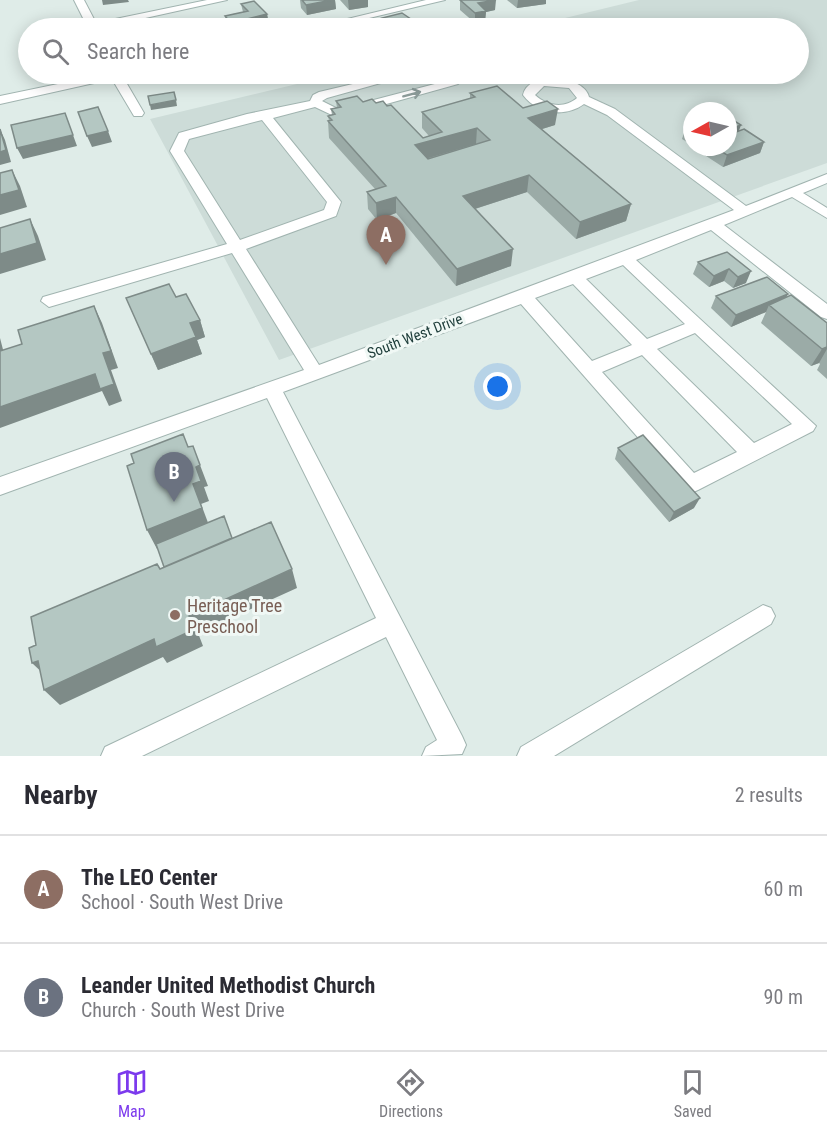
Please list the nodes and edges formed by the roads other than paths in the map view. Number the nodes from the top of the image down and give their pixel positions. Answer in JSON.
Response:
{"nodes":[{"id":1,"x":79,"y":0,"type":"edge"},
{"id":2,"x":222,"y":0,"type":"edge"},
{"id":3,"x":440,"y":0,"type":"edge"},
{"id":4,"x":88,"y":18,"type":"edge"},
{"id":5,"x":139,"y":18,"type":"edge"},
{"id":6,"x":360,"y":18,"type":"edge"},
{"id":7,"x":72,"y":84,"type":"edge"},
{"id":8,"x":122,"y":84,"type":"edge"},
{"id":9,"x":367,"y":84,"type":"edge"},
{"id":10,"x":447,"y":84,"type":"edge"},
{"id":11,"x":583,"y":99,"type":"dead end"},
{"id":12,"x":0,"y":100,"type":"edge"},
{"id":13,"x":316,"y":104,"type":"junction"},
{"id":14,"x":138,"y":113,"type":"dead end"},
{"id":15,"x":265,"y":116,"type":"junction"},
{"id":16,"x":827,"y":178,"type":"edge"},
{"id":17,"x":793,"y":192,"type":"junction"},
{"id":18,"x":744,"y":211,"type":"junction"},
{"id":19,"x":827,"y":214,"type":"edge"},
{"id":20,"x":713,"y":224,"type":"junction"},
{"id":21,"x":238,"y":246,"type":"junction"},
{"id":22,"x":624,"y":257,"type":"junction"},
{"id":23,"x":574,"y":276,"type":"junction"},
{"id":24,"x":523,"y":295,"type":"junction"},
{"id":25,"x":49,"y":301,"type":"dead end"},
{"id":26,"x":827,"y":313,"type":"edge"},
{"id":27,"x":698,"y":326,"type":"junction"},
{"id":28,"x":645,"y":347,"type":"junction"},
{"id":29,"x":589,"y":370,"type":"junction"},
{"id":30,"x":315,"y":373,"type":"junction"},
{"id":31,"x":272,"y":388,"type":"junction"},
{"id":32,"x":752,"y":454,"type":"junction"},
{"id":33,"x":0,"y":486,"type":"edge"},
{"id":34,"x":762,"y":616,"type":"dead end"},
{"id":35,"x":392,"y":622,"type":"junction"},
{"id":36,"x":449,"y":752,"type":"edge"},
{"id":37,"x":114,"y":756,"type":"edge"},
{"id":38,"x":530,"y":756,"type":"edge"}],
"edges":[{"from":1,"to":4,"type":"street"},
{"from":2,"to":5,"type":"street"},
{"from":3,"to":6,"type":"street"},
{"from":7,"to":12,"type":"street"},
{"from":8,"to":14,"type":"street"},
{"from":9,"to":13,"type":"street"},
{"from":13,"to":10,"type":"street","one_way":true},
{"from":11,"to":18,"type":"street"},
{"from":13,"to":15,"type":"street"},
{"from":15,"to":21,"type":"street"},
{"from":15,"to":21,"type":"street"},
{"from":16,"to":17,"type":"street","name":"South West Drive"},
{"from":17,"to":18,"type":"street","name":"South West Drive"},
{"from":17,"to":19,"type":"street"},
{"from":18,"to":20,"type":"street","name":"South West Drive"},
{"from":20,"to":22,"type":"street","name":"South West Drive"},
{"from":20,"to":26,"type":"street"},
{"from":21,"to":25,"type":"street"},
{"from":21,"to":30,"type":"street"},
{"from":22,"to":23,"type":"street","name":"South West Drive"},
{"from":22,"to":27,"type":"street"},
{"from":23,"to":24,"type":"street","name":"South West Drive"},
{"from":23,"to":28,"type":"street"},
{"from":24,"to":29,"type":"street"},
{"from":24,"to":30,"type":"street","name":"South West Drive"},
{"from":27,"to":28,"type":"street"},
{"from":27,"to":32,"type":"street"},
{"from":28,"to":29,"type":"street"},
{"from":28,"to":32,"type":"street"},
{"from":29,"to":32,"type":"street"},
{"from":30,"to":31,"type":"street","name":"South West Drive"},
{"from":31,"to":33,"type":"street","name":"South West Drive"},
{"from":31,"to":35,"type":"street"},
{"from":34,"to":38,"type":"street"},
{"from":35,"to":36,"type":"street"},
{"from":35,"to":37,"type":"street"}]}
